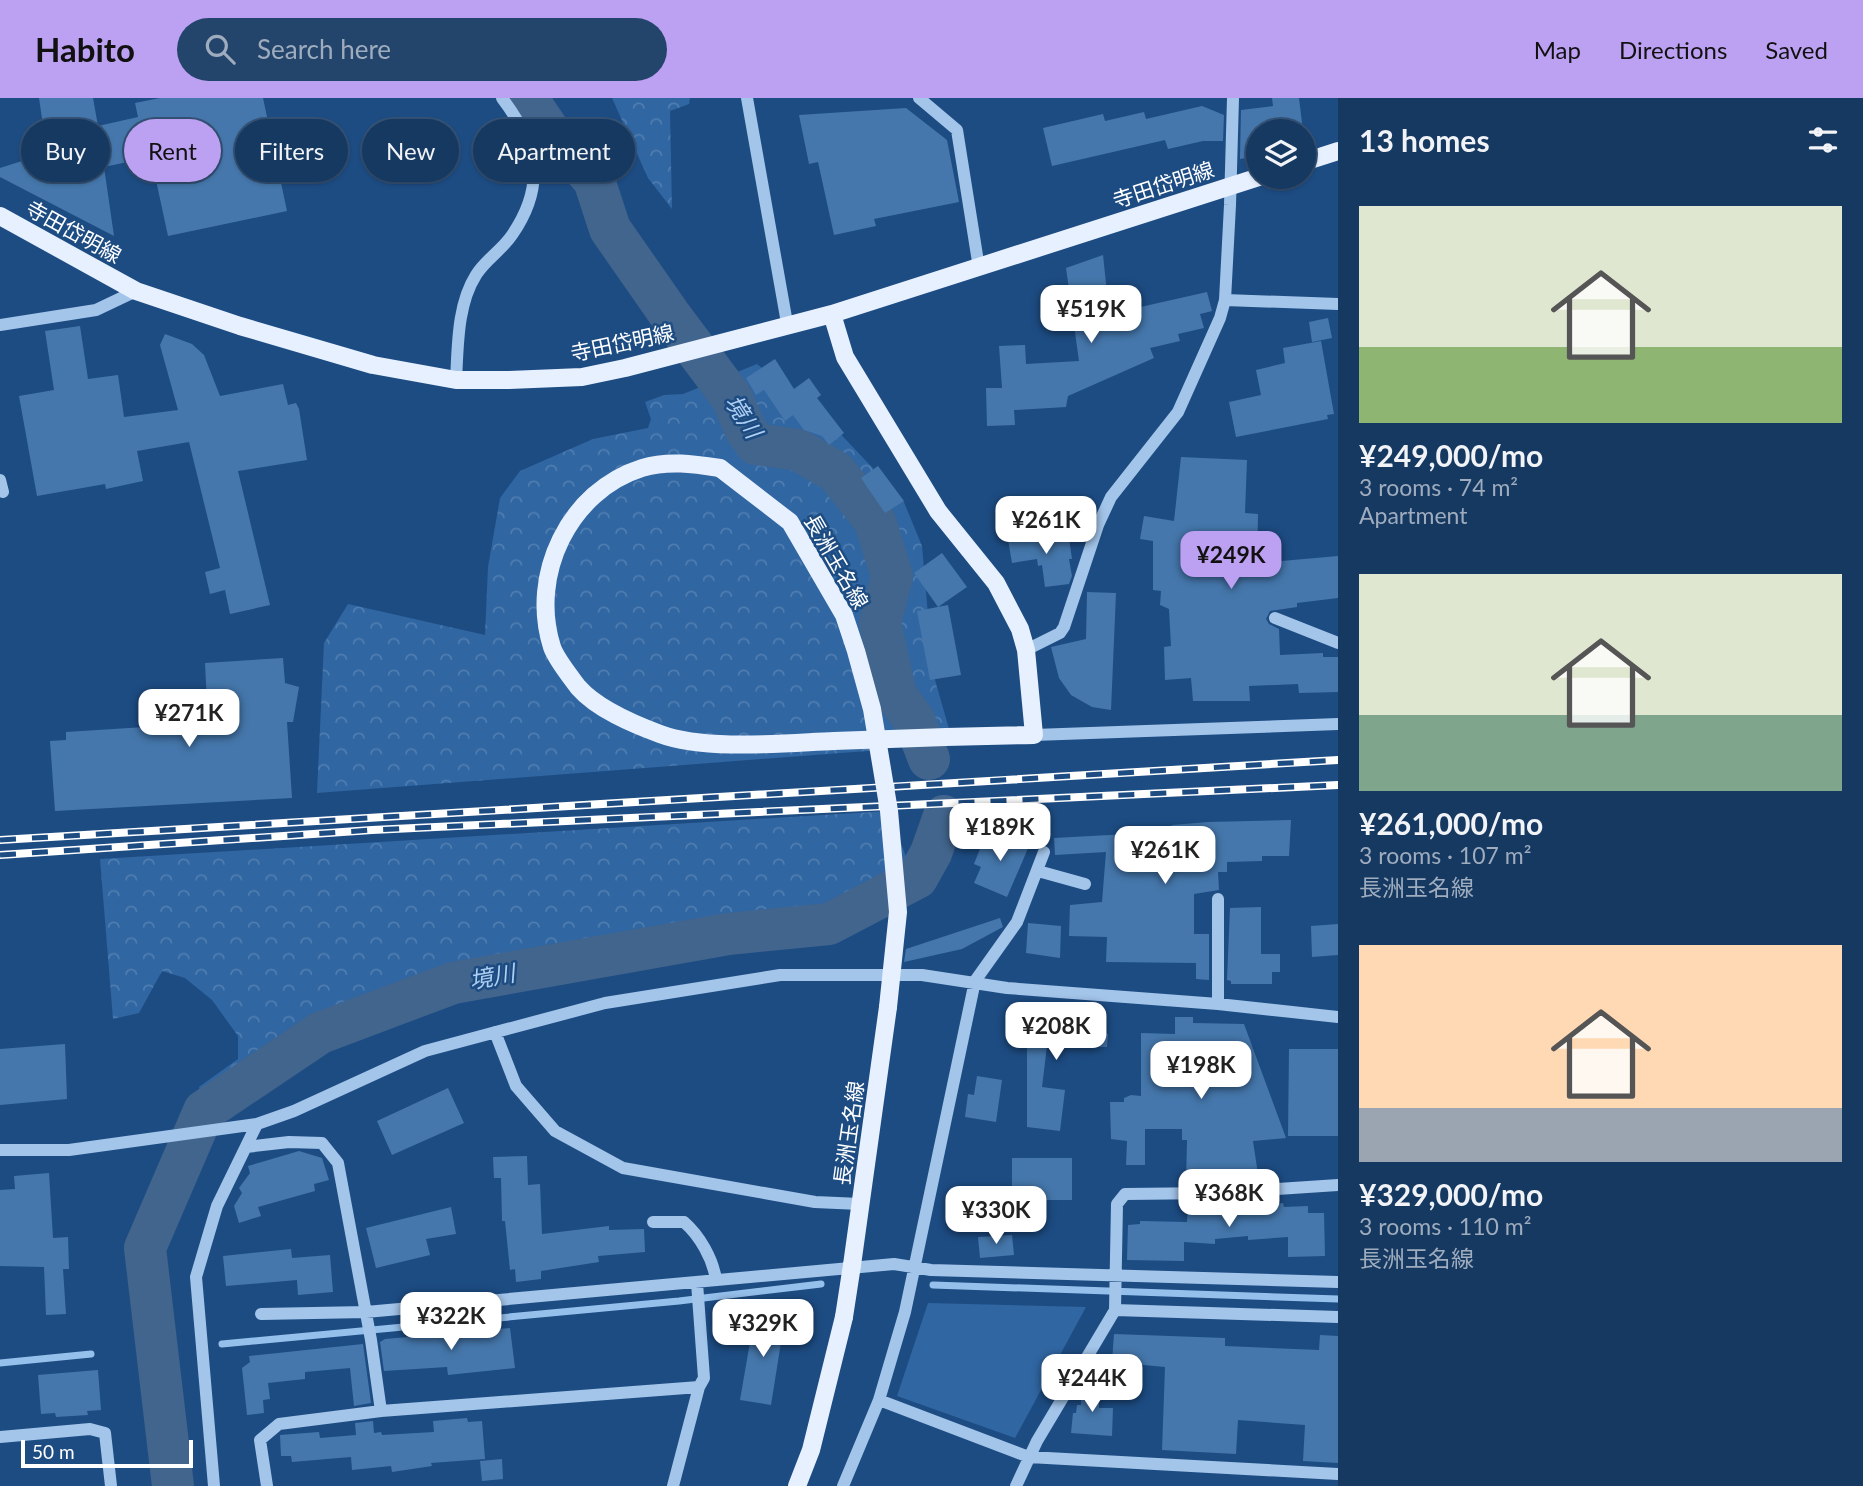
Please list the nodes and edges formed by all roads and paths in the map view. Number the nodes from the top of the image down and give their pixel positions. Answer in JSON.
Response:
{"nodes":[{"id":1,"x":502,"y":98,"type":"edge"},
{"id":2,"x":747,"y":98,"type":"edge"},
{"id":3,"x":919,"y":98,"type":"edge"},
{"id":4,"x":1233,"y":98,"type":"edge"},
{"id":5,"x":1338,"y":151,"type":"edge"},
{"id":6,"x":1316,"y":158,"type":"edge"},
{"id":7,"x":1246,"y":181,"type":"edge"},
{"id":8,"x":1230,"y":186,"type":"junction"},
{"id":9,"x":0,"y":216,"type":"edge"},
{"id":10,"x":979,"y":268,"type":"junction"},
{"id":11,"x":136,"y":291,"type":"junction"},
{"id":12,"x":1225,"y":300,"type":"junction"},
{"id":13,"x":1338,"y":303,"type":"edge"},
{"id":14,"x":832,"y":314,"type":"junction"},
{"id":15,"x":787,"y":323,"type":"junction"},
{"id":16,"x":0,"y":325,"type":"edge"},
{"id":17,"x":456,"y":380,"type":"junction"},
{"id":18,"x":1275,"y":618,"type":"dead end"},
{"id":19,"x":1338,"y":643,"type":"edge"},
{"id":20,"x":1026,"y":650,"type":"junction"},
{"id":21,"x":1338,"y":724,"type":"edge"},
{"id":22,"x":1034,"y":735,"type":"junction"},
{"id":23,"x":1044,"y":852,"type":"dead end"},
{"id":24,"x":1038,"y":871,"type":"junction"},
{"id":25,"x":1085,"y":884,"type":"dead end"},
{"id":26,"x":1218,"y":899,"type":"dead end"},
{"id":27,"x":975,"y":981,"type":"junction"},
{"id":28,"x":1218,"y":1004,"type":"junction"},
{"id":29,"x":1338,"y":1017,"type":"edge"},
{"id":30,"x":495,"y":1032,"type":"junction"},
{"id":31,"x":257,"y":1124,"type":"junction"},
{"id":32,"x":246,"y":1147,"type":"junction"},
{"id":33,"x":0,"y":1150,"type":"edge"},
{"id":34,"x":1338,"y":1185,"type":"edge"},
{"id":35,"x":860,"y":1204,"type":"junction"},
{"id":36,"x":653,"y":1223,"type":"dead end"},
{"id":37,"x":916,"y":1268,"type":"junction"},
{"id":38,"x":716,"y":1280,"type":"junction"},
{"id":39,"x":1338,"y":1282,"type":"edge"},
{"id":40,"x":1115,"y":1292,"type":"junction"},
{"id":41,"x":698,"y":1294,"type":"junction"},
{"id":42,"x":261,"y":1314,"type":"dead end"},
{"id":43,"x":367,"y":1316,"type":"junction"},
{"id":44,"x":1338,"y":1317,"type":"edge"},
{"id":45,"x":699,"y":1387,"type":"junction"},
{"id":46,"x":879,"y":1400,"type":"junction"},
{"id":47,"x":381,"y":1410,"type":"junction"},
{"id":48,"x":0,"y":1437,"type":"edge"},
{"id":49,"x":1029,"y":1457,"type":"junction"},
{"id":50,"x":1338,"y":1474,"type":"edge"},
{"id":51,"x":111,"y":1486,"type":"edge"},
{"id":52,"x":215,"y":1486,"type":"edge"},
{"id":53,"x":267,"y":1486,"type":"edge"},
{"id":54,"x":673,"y":1486,"type":"edge"},
{"id":55,"x":797,"y":1486,"type":"edge"},
{"id":56,"x":843,"y":1486,"type":"edge"},
{"id":57,"x":1016,"y":1486,"type":"edge"}],
"edges":[{"from":1,"to":17,"type":"street"},
{"from":2,"to":15,"type":"street"},
{"from":3,"to":10,"type":"street"},
{"from":4,"to":8,"type":"street"},
{"from":5,"to":6,"type":"main road"},
{"from":7,"to":8,"type":"main road","name":"寺田岱明線"},
{"from":8,"to":10,"type":"main road","name":"寺田岱明線"},
{"from":8,"to":12,"type":"street"},
{"from":9,"to":11,"type":"main road","name":"寺田岱明線"},
{"from":10,"to":14,"type":"main road","name":"寺田岱明線"},
{"from":11,"to":16,"type":"street"},
{"from":11,"to":17,"type":"main road","name":"寺田岱明線"},
{"from":12,"to":13,"type":"street"},
{"from":12,"to":20,"type":"street"},
{"from":14,"to":15,"type":"main road","name":"寺田岱明線"},
{"from":14,"to":20,"type":"main road"},
{"from":15,"to":17,"type":"main road","name":"寺田岱明線"},
{"from":18,"to":19,"type":"street"},
{"from":20,"to":22,"type":"main road"},
{"from":21,"to":22,"type":"street"},
{"from":22,"to":35,"type":"main road","name":"長洲玉名線","bridge":true},
{"from":23,"to":24,"type":"street"},
{"from":24,"to":25,"type":"street"},
{"from":24,"to":27,"type":"street"},
{"from":26,"to":28,"type":"street"},
{"from":27,"to":28,"type":"street"},
{"from":27,"to":30,"type":"street"},
{"from":27,"to":37,"type":"street"},
{"from":28,"to":29,"type":"street"},
{"from":30,"to":31,"type":"street"},
{"from":30,"to":35,"type":"street"},
{"from":31,"to":32,"type":"street"},
{"from":31,"to":33,"type":"street"},
{"from":32,"to":43,"type":"street"},
{"from":32,"to":52,"type":"street"},
{"from":34,"to":40,"type":"street"},
{"from":35,"to":55,"type":"main road","name":"長洲玉名線","bridge":true},
{"from":36,"to":38,"type":"street"},
{"from":37,"to":38,"type":"street"},
{"from":37,"to":40,"type":"street"},
{"from":37,"to":46,"type":"street"},
{"from":38,"to":41,"type":"street"},
{"from":39,"to":40,"type":"street"},
{"from":40,"to":44,"type":"street"},
{"from":40,"to":49,"type":"street"},
{"from":41,"to":43,"type":"street"},
{"from":41,"to":45,"type":"street"},
{"from":42,"to":43,"type":"street"},
{"from":43,"to":47,"type":"street"},
{"from":45,"to":47,"type":"street"},
{"from":45,"to":54,"type":"street"},
{"from":46,"to":49,"type":"street"},
{"from":46,"to":56,"type":"street"},
{"from":47,"to":53,"type":"street"},
{"from":48,"to":51,"type":"street"},
{"from":49,"to":50,"type":"street"},
{"from":49,"to":57,"type":"street"}]}
